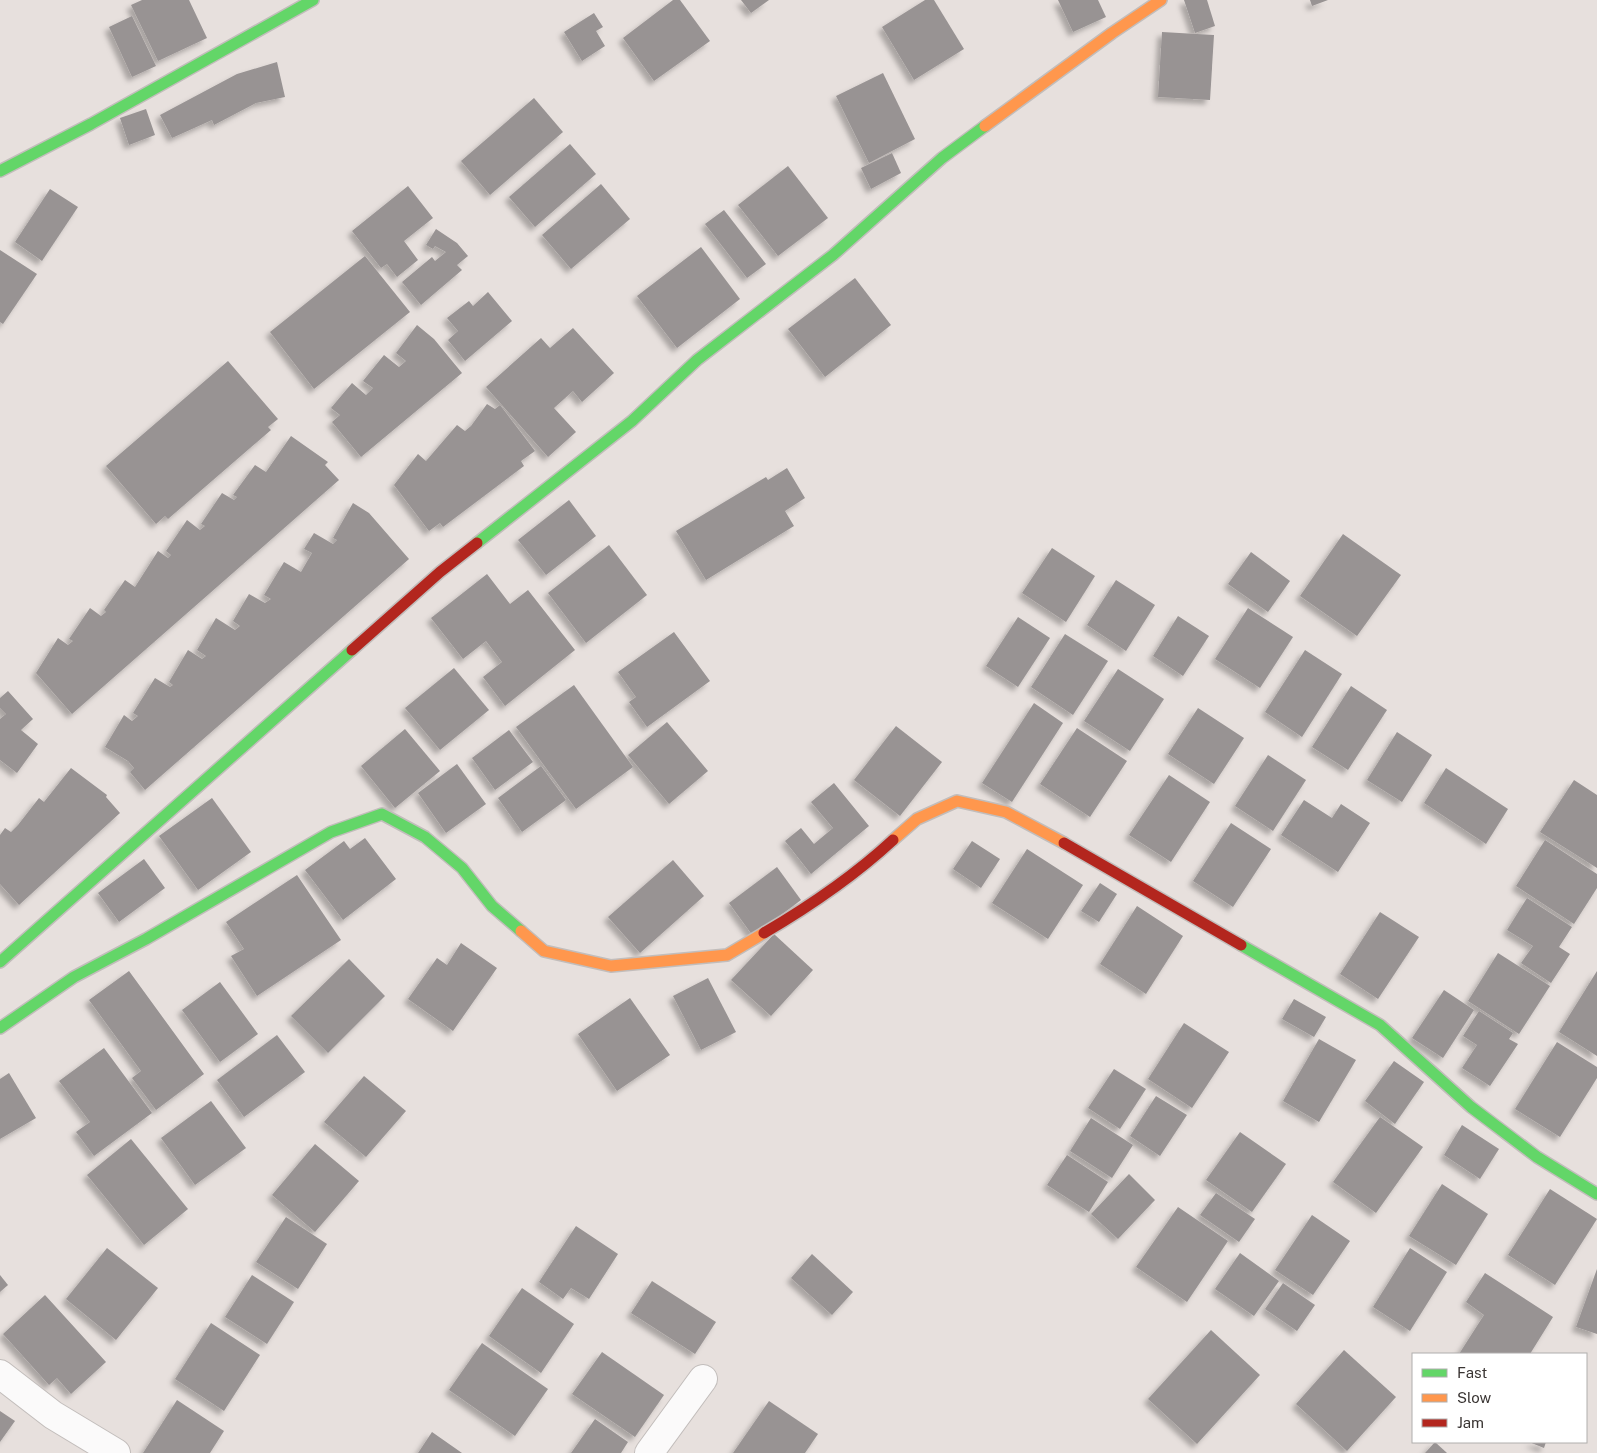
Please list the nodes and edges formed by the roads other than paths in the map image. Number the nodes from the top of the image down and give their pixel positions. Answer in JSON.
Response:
{"nodes":[{"id":1,"x":313,"y":0,"type":"edge"},
{"id":2,"x":1161,"y":0,"type":"edge"},
{"id":3,"x":0,"y":171,"type":"edge"},
{"id":4,"x":0,"y":962,"type":"edge"},
{"id":5,"x":0,"y":1028,"type":"edge"},
{"id":6,"x":1597,"y":1194,"type":"edge"},
{"id":7,"x":0,"y":1374,"type":"edge"},
{"id":8,"x":703,"y":1379,"type":"dead end"},
{"id":9,"x":116,"y":1453,"type":"edge"},
{"id":10,"x":649,"y":1453,"type":"edge"}],
"edges":[{"from":1,"to":3,"type":"street"},
{"from":2,"to":4,"type":"street"},
{"from":5,"to":6,"type":"street"},
{"from":7,"to":9,"type":"street"},
{"from":8,"to":10,"type":"street"}]}
